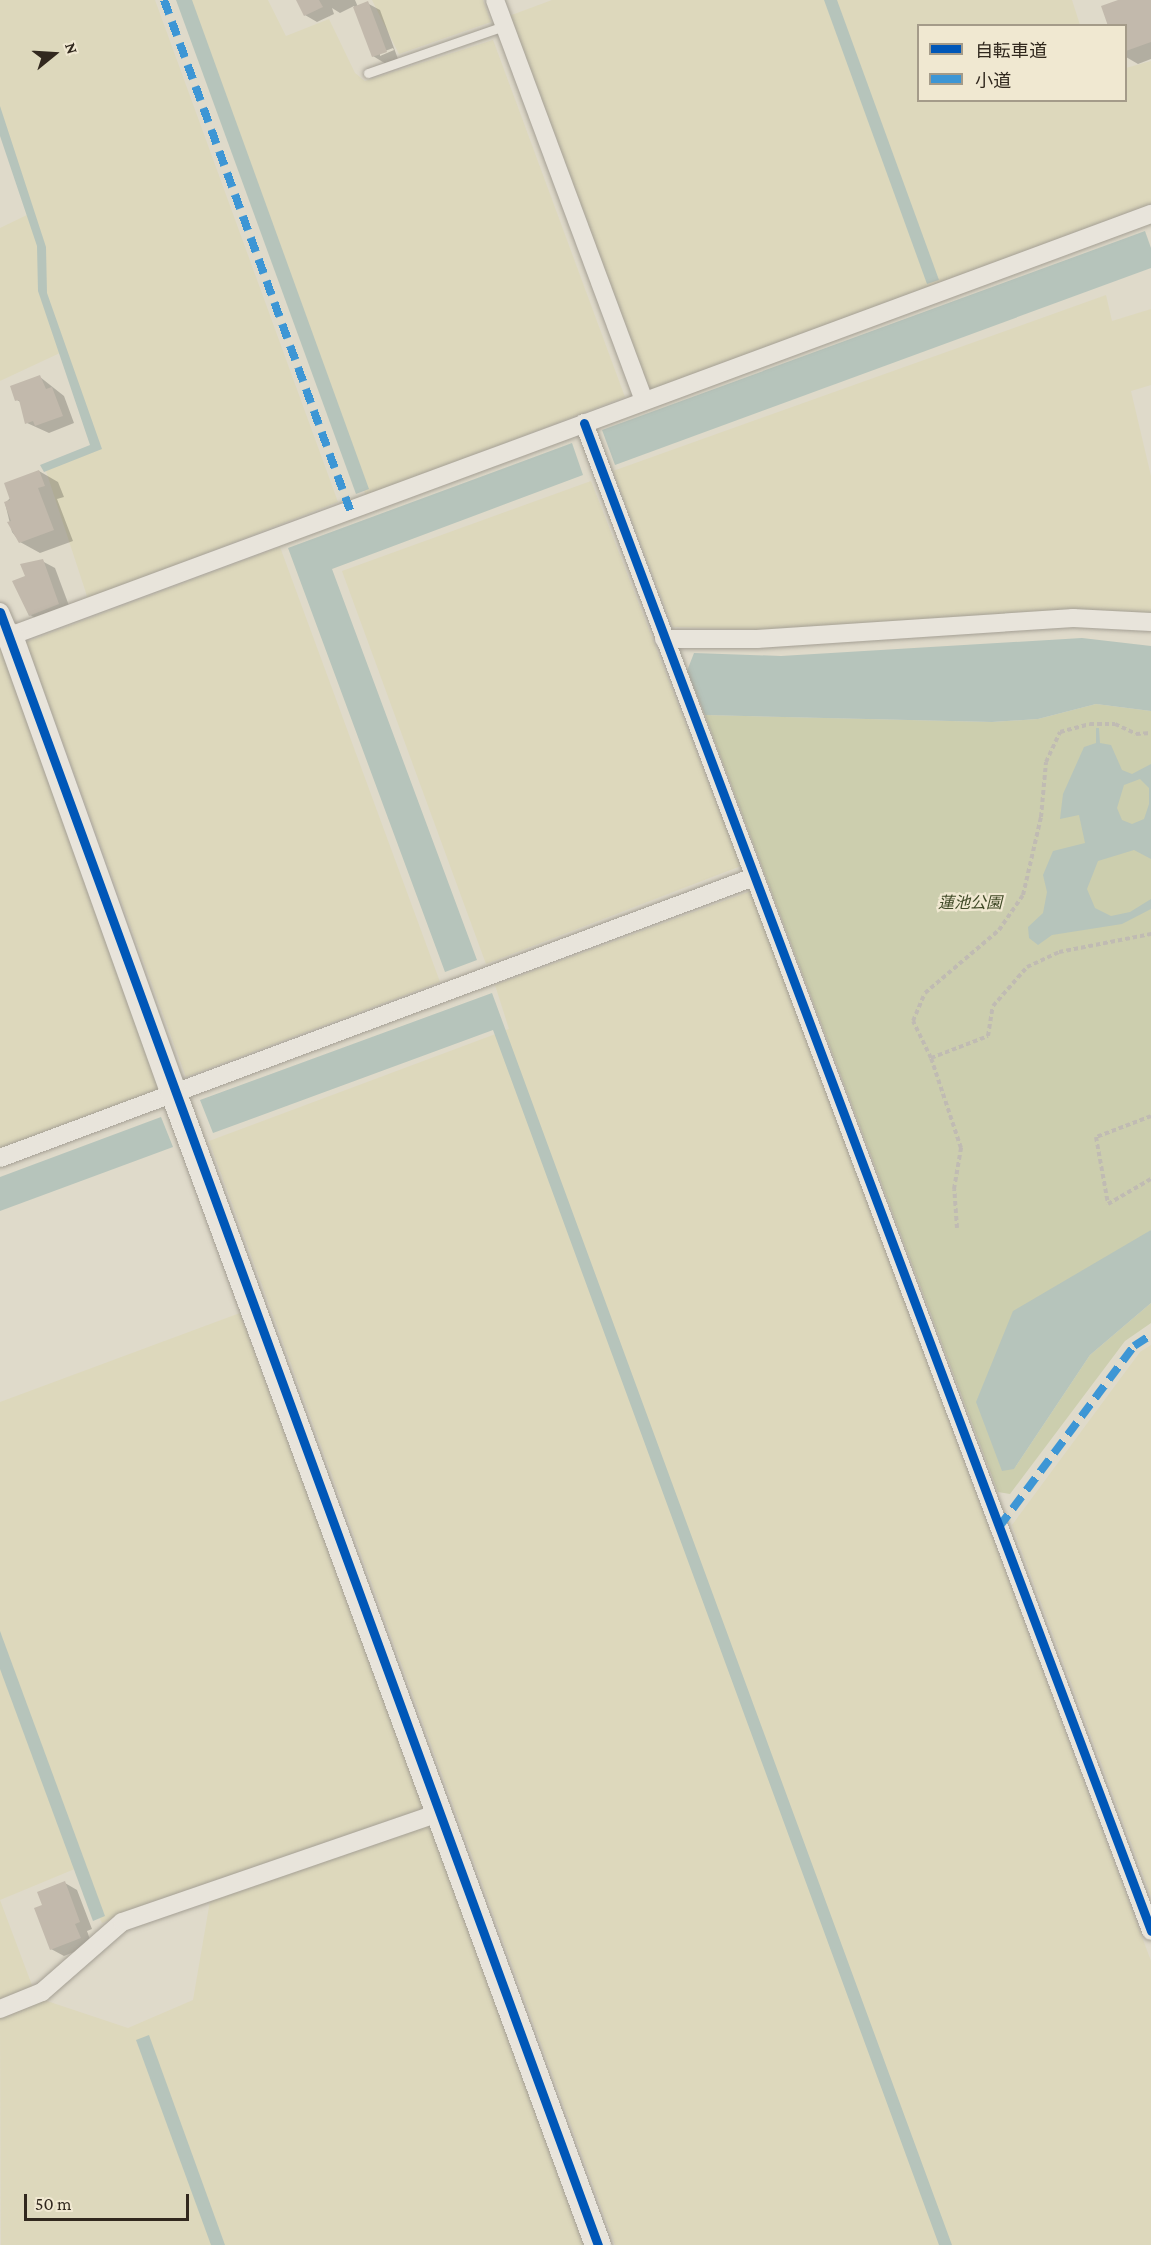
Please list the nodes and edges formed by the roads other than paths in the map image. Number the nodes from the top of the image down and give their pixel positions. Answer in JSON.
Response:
{"nodes":[{"id":1,"x":495,"y":0,"type":"edge"},
{"id":2,"x":504,"y":26,"type":"junction"},
{"id":3,"x":368,"y":73,"type":"dead end"},
{"id":4,"x":1151,"y":214,"type":"edge"},
{"id":5,"x":643,"y":399,"type":"junction"},
{"id":6,"x":584,"y":423,"type":"junction"},
{"id":7,"x":0,"y":612,"type":"edge"},
{"id":8,"x":1151,"y":622,"type":"edge"},
{"id":9,"x":10,"y":636,"type":"junction"},
{"id":10,"x":664,"y":639,"type":"junction"},
{"id":11,"x":754,"y":877,"type":"junction"},
{"id":12,"x":174,"y":1094,"type":"junction"},
{"id":13,"x":0,"y":1158,"type":"edge"},
{"id":14,"x":439,"y":1813,"type":"junction"},
{"id":15,"x":1151,"y":1930,"type":"edge"},
{"id":16,"x":0,"y":2009,"type":"edge"},
{"id":17,"x":598,"y":2245,"type":"edge"}],
"edges":[{"from":1,"to":2,"type":"street"},
{"from":2,"to":3,"type":"lane"},
{"from":2,"to":5,"type":"street"},
{"from":4,"to":5,"type":"street"},
{"from":5,"to":6,"type":"street"},
{"from":6,"to":9,"type":"street"},
{"from":6,"to":10,"type":"street"},
{"from":7,"to":9,"type":"street"},
{"from":8,"to":10,"type":"street"},
{"from":9,"to":12,"type":"street"},
{"from":10,"to":11,"type":"street"},
{"from":11,"to":12,"type":"street"},
{"from":11,"to":15,"type":"street"},
{"from":12,"to":13,"type":"street"},
{"from":12,"to":14,"type":"street"},
{"from":14,"to":16,"type":"street"},
{"from":14,"to":17,"type":"street"}]}
